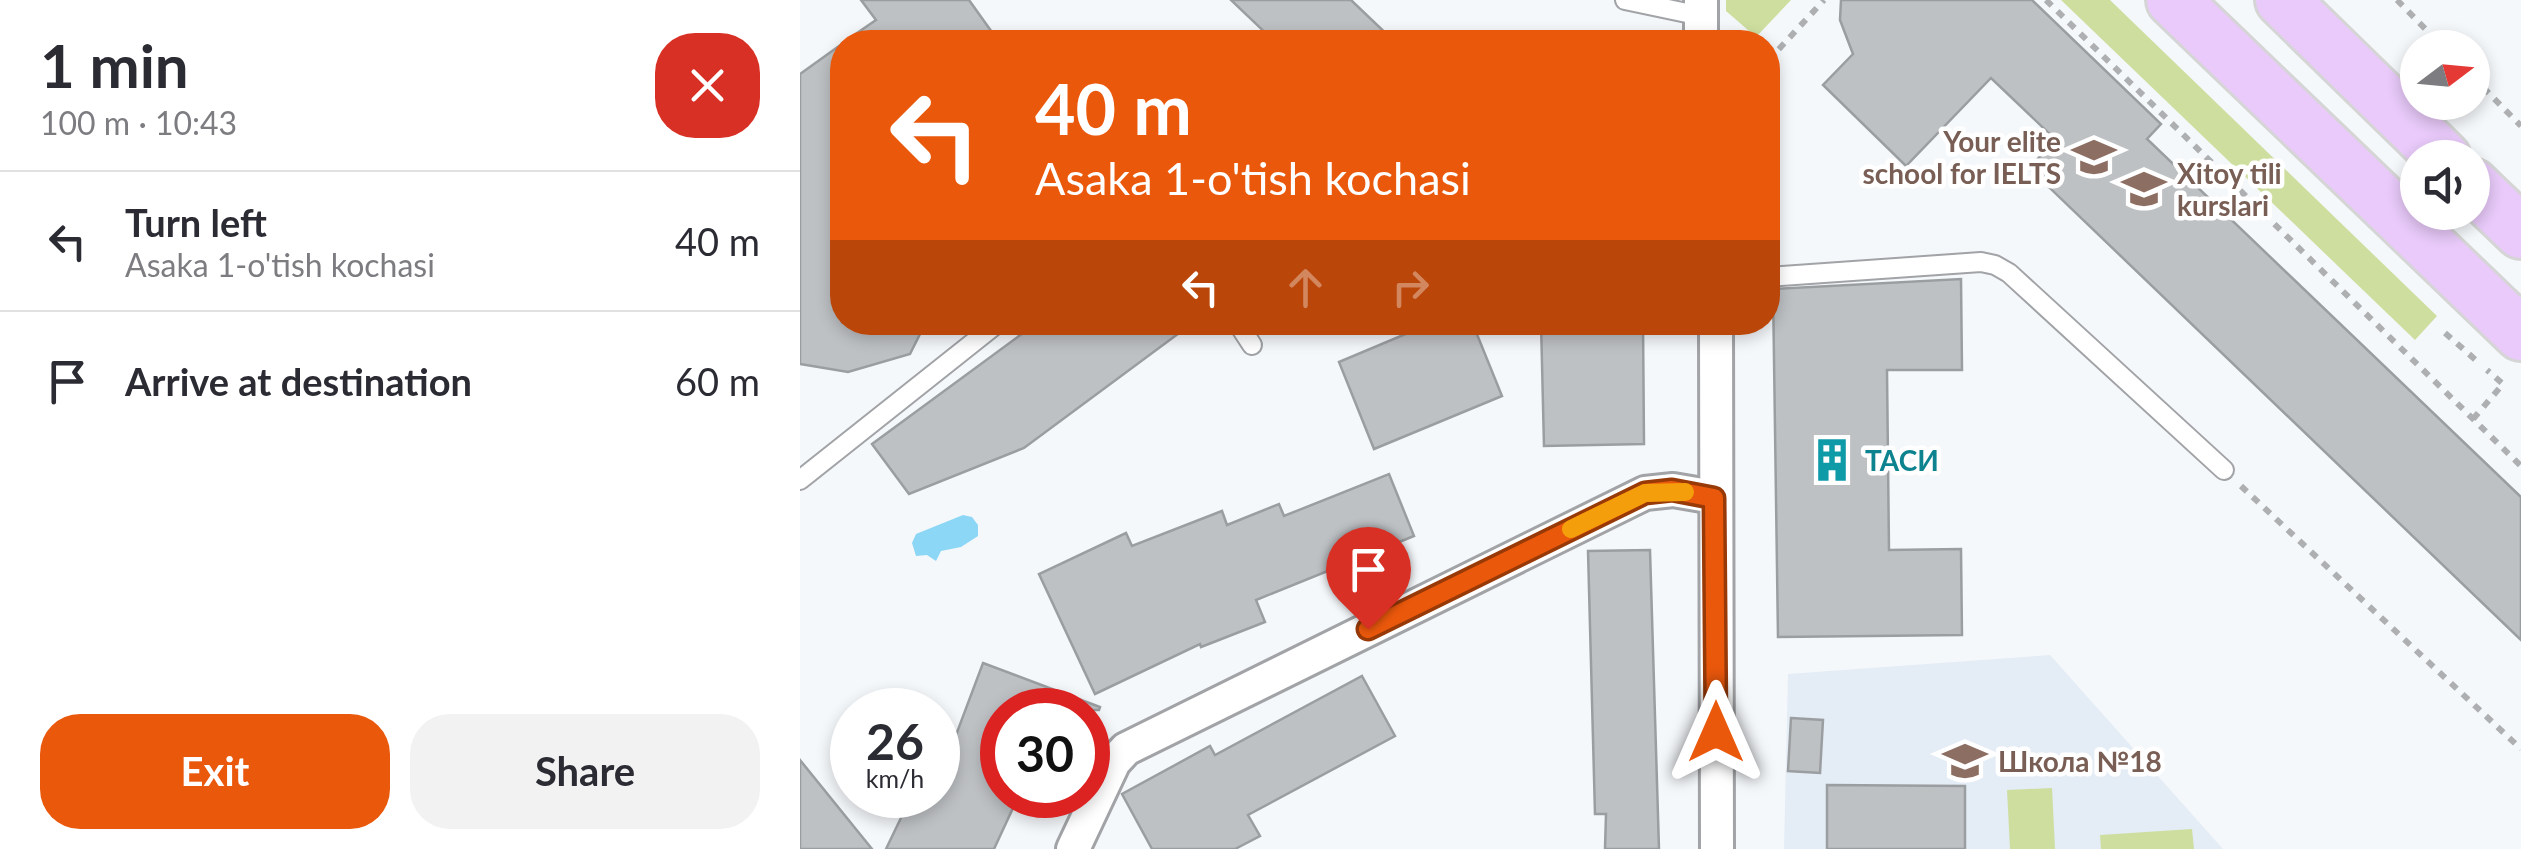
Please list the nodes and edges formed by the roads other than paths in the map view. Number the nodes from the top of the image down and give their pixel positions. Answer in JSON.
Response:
{"nodes":[{"id":1,"x":1625,"y":0,"type":"edge"},
{"id":2,"x":2174,"y":0,"type":"edge"},
{"id":3,"x":2282,"y":0,"type":"edge"},
{"id":4,"x":1701,"y":19,"type":"edge"},
{"id":5,"x":2426,"y":140,"type":"edge"},
{"id":6,"x":2490,"y":202,"type":"edge"},
{"id":7,"x":2521,"y":232,"type":"edge"},
{"id":8,"x":1780,"y":276,"type":"edge"},
{"id":9,"x":2521,"y":334,"type":"edge"},
{"id":10,"x":983,"y":335,"type":"edge"},
{"id":11,"x":1245,"y":335,"type":"edge"},
{"id":12,"x":1716,"y":335,"type":"edge"},
{"id":13,"x":1252,"y":345,"type":"dead end"},
{"id":14,"x":2224,"y":470,"type":"road end"},
{"id":15,"x":800,"y":480,"type":"edge"},
{"id":16,"x":1714,"y":498,"type":"junction"},
{"id":17,"x":1073,"y":849,"type":"edge"},
{"id":18,"x":1717,"y":849,"type":"edge"}],
"edges":[{"from":1,"to":4,"type":"lane"},
{"from":2,"to":9,"type":"main road"},
{"from":3,"to":5,"type":"main road"},
{"from":6,"to":7,"type":"main road"},
{"from":8,"to":14,"type":"lane"},
{"from":10,"to":15,"type":"lane"},
{"from":11,"to":13,"type":"lane"},
{"from":12,"to":16,"type":"street"},
{"from":16,"to":17,"type":"street"},
{"from":16,"to":18,"type":"street"}]}
